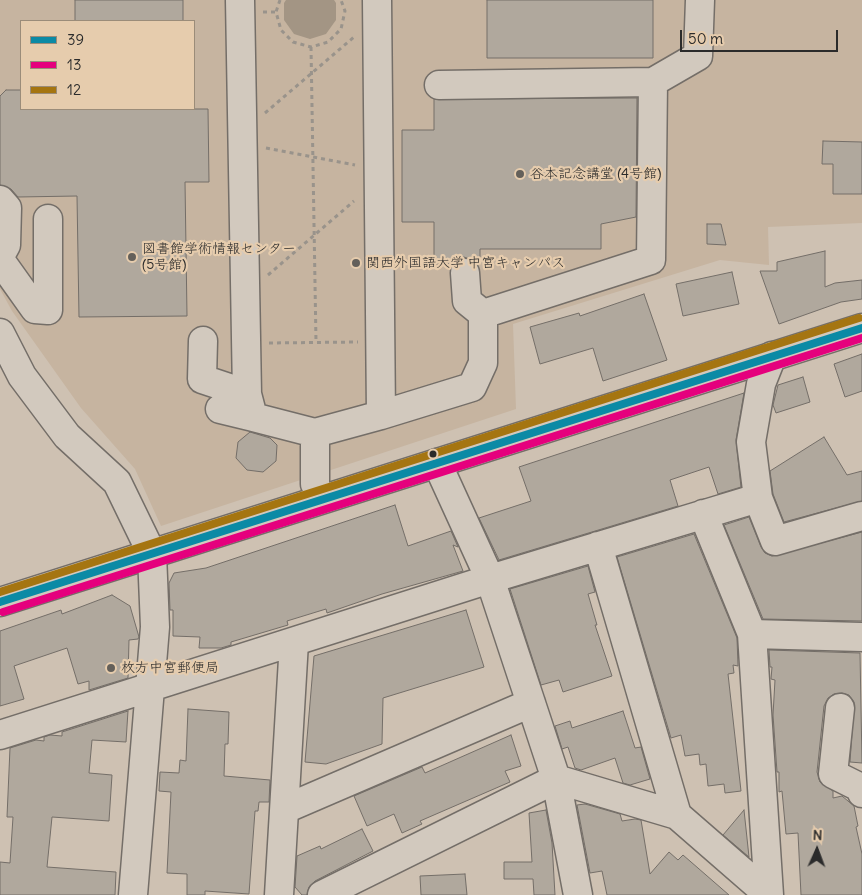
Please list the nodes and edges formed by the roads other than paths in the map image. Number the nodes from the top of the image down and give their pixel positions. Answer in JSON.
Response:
{"nodes":[{"id":1,"x":240,"y":0,"type":"edge"},
{"id":2,"x":700,"y":0,"type":"edge"},
{"id":3,"x":377,"y":9,"type":"edge"},
{"id":4,"x":653,"y":82,"type":"junction"},
{"id":5,"x":439,"y":86,"type":"dead end"},
{"id":6,"x":0,"y":200,"type":"edge"},
{"id":7,"x":48,"y":219,"type":"dead end"},
{"id":8,"x":0,"y":258,"type":"edge"},
{"id":9,"x":466,"y":273,"type":"dead end"},
{"id":10,"x":483,"y":314,"type":"junction"},
{"id":11,"x":862,"y":328,"type":"edge"},
{"id":12,"x":0,"y":333,"type":"edge"},
{"id":13,"x":202,"y":342,"type":"dead end"},
{"id":14,"x":772,"y":356,"type":"junction"},
{"id":15,"x":250,"y":406,"type":"junction"},
{"id":16,"x":220,"y":409,"type":"dead end"},
{"id":17,"x":381,"y":416,"type":"junction"},
{"id":18,"x":315,"y":433,"type":"junction"},
{"id":19,"x":437,"y":462,"type":"junction"},
{"id":20,"x":315,"y":484,"type":"dead end"},
{"id":21,"x":758,"y":498,"type":"junction"},
{"id":22,"x":703,"y":514,"type":"junction"},
{"id":23,"x":862,"y":516,"type":"edge"},
{"id":24,"x":598,"y":546,"type":"junction"},
{"id":25,"x":152,"y":554,"type":"junction"},
{"id":26,"x":490,"y":579,"type":"junction"},
{"id":27,"x":0,"y":602,"type":"edge"},
{"id":28,"x":752,"y":634,"type":"junction"},
{"id":29,"x":862,"y":637,"type":"edge"},
{"id":30,"x":294,"y":642,"type":"junction"},
{"id":31,"x":151,"y":688,"type":"junction"},
{"id":32,"x":531,"y":703,"type":"junction"},
{"id":33,"x":840,"y":708,"type":"dead end"},
{"id":34,"x":0,"y":735,"type":"edge"},
{"id":35,"x":556,"y":779,"type":"junction"},
{"id":36,"x":862,"y":793,"type":"edge"},
{"id":37,"x":285,"y":809,"type":"junction"},
{"id":38,"x":677,"y":815,"type":"junction"},
{"id":39,"x":133,"y":895,"type":"edge"},
{"id":40,"x":279,"y":895,"type":"edge"},
{"id":41,"x":322,"y":895,"type":"edge"},
{"id":42,"x":578,"y":895,"type":"edge"}],
"edges":[{"from":1,"to":15,"type":"street"},
{"from":2,"to":4,"type":"street"},
{"from":3,"to":17,"type":"street"},
{"from":4,"to":5,"type":"street"},
{"from":4,"to":10,"type":"street"},
{"from":6,"to":8,"type":"street"},
{"from":7,"to":8,"type":"street"},
{"from":9,"to":10,"type":"street"},
{"from":10,"to":17,"type":"street"},
{"from":11,"to":14,"type":"street"},
{"from":12,"to":25,"type":"street"},
{"from":13,"to":15,"type":"street"},
{"from":14,"to":19,"type":"street"},
{"from":14,"to":21,"type":"street"},
{"from":15,"to":16,"type":"street"},
{"from":15,"to":18,"type":"street"},
{"from":17,"to":18,"type":"street"},
{"from":18,"to":20,"type":"street"},
{"from":19,"to":25,"type":"street"},
{"from":19,"to":26,"type":"street"},
{"from":21,"to":22,"type":"street"},
{"from":21,"to":23,"type":"street"},
{"from":22,"to":24,"type":"street"},
{"from":22,"to":28,"type":"street"},
{"from":24,"to":26,"type":"street"},
{"from":24,"to":38,"type":"street"},
{"from":25,"to":27,"type":"street"},
{"from":25,"to":31,"type":"street"},
{"from":26,"to":30,"type":"street"},
{"from":26,"to":32,"type":"street"},
{"from":28,"to":29,"type":"street"},
{"from":28,"to":38,"type":"street"},
{"from":30,"to":31,"type":"street"},
{"from":30,"to":37,"type":"street"},
{"from":31,"to":34,"type":"street"},
{"from":31,"to":39,"type":"street"},
{"from":32,"to":35,"type":"street"},
{"from":32,"to":37,"type":"street"},
{"from":33,"to":36,"type":"street"},
{"from":35,"to":38,"type":"street"},
{"from":35,"to":41,"type":"street"},
{"from":35,"to":42,"type":"street"},
{"from":37,"to":40,"type":"street"}]}
